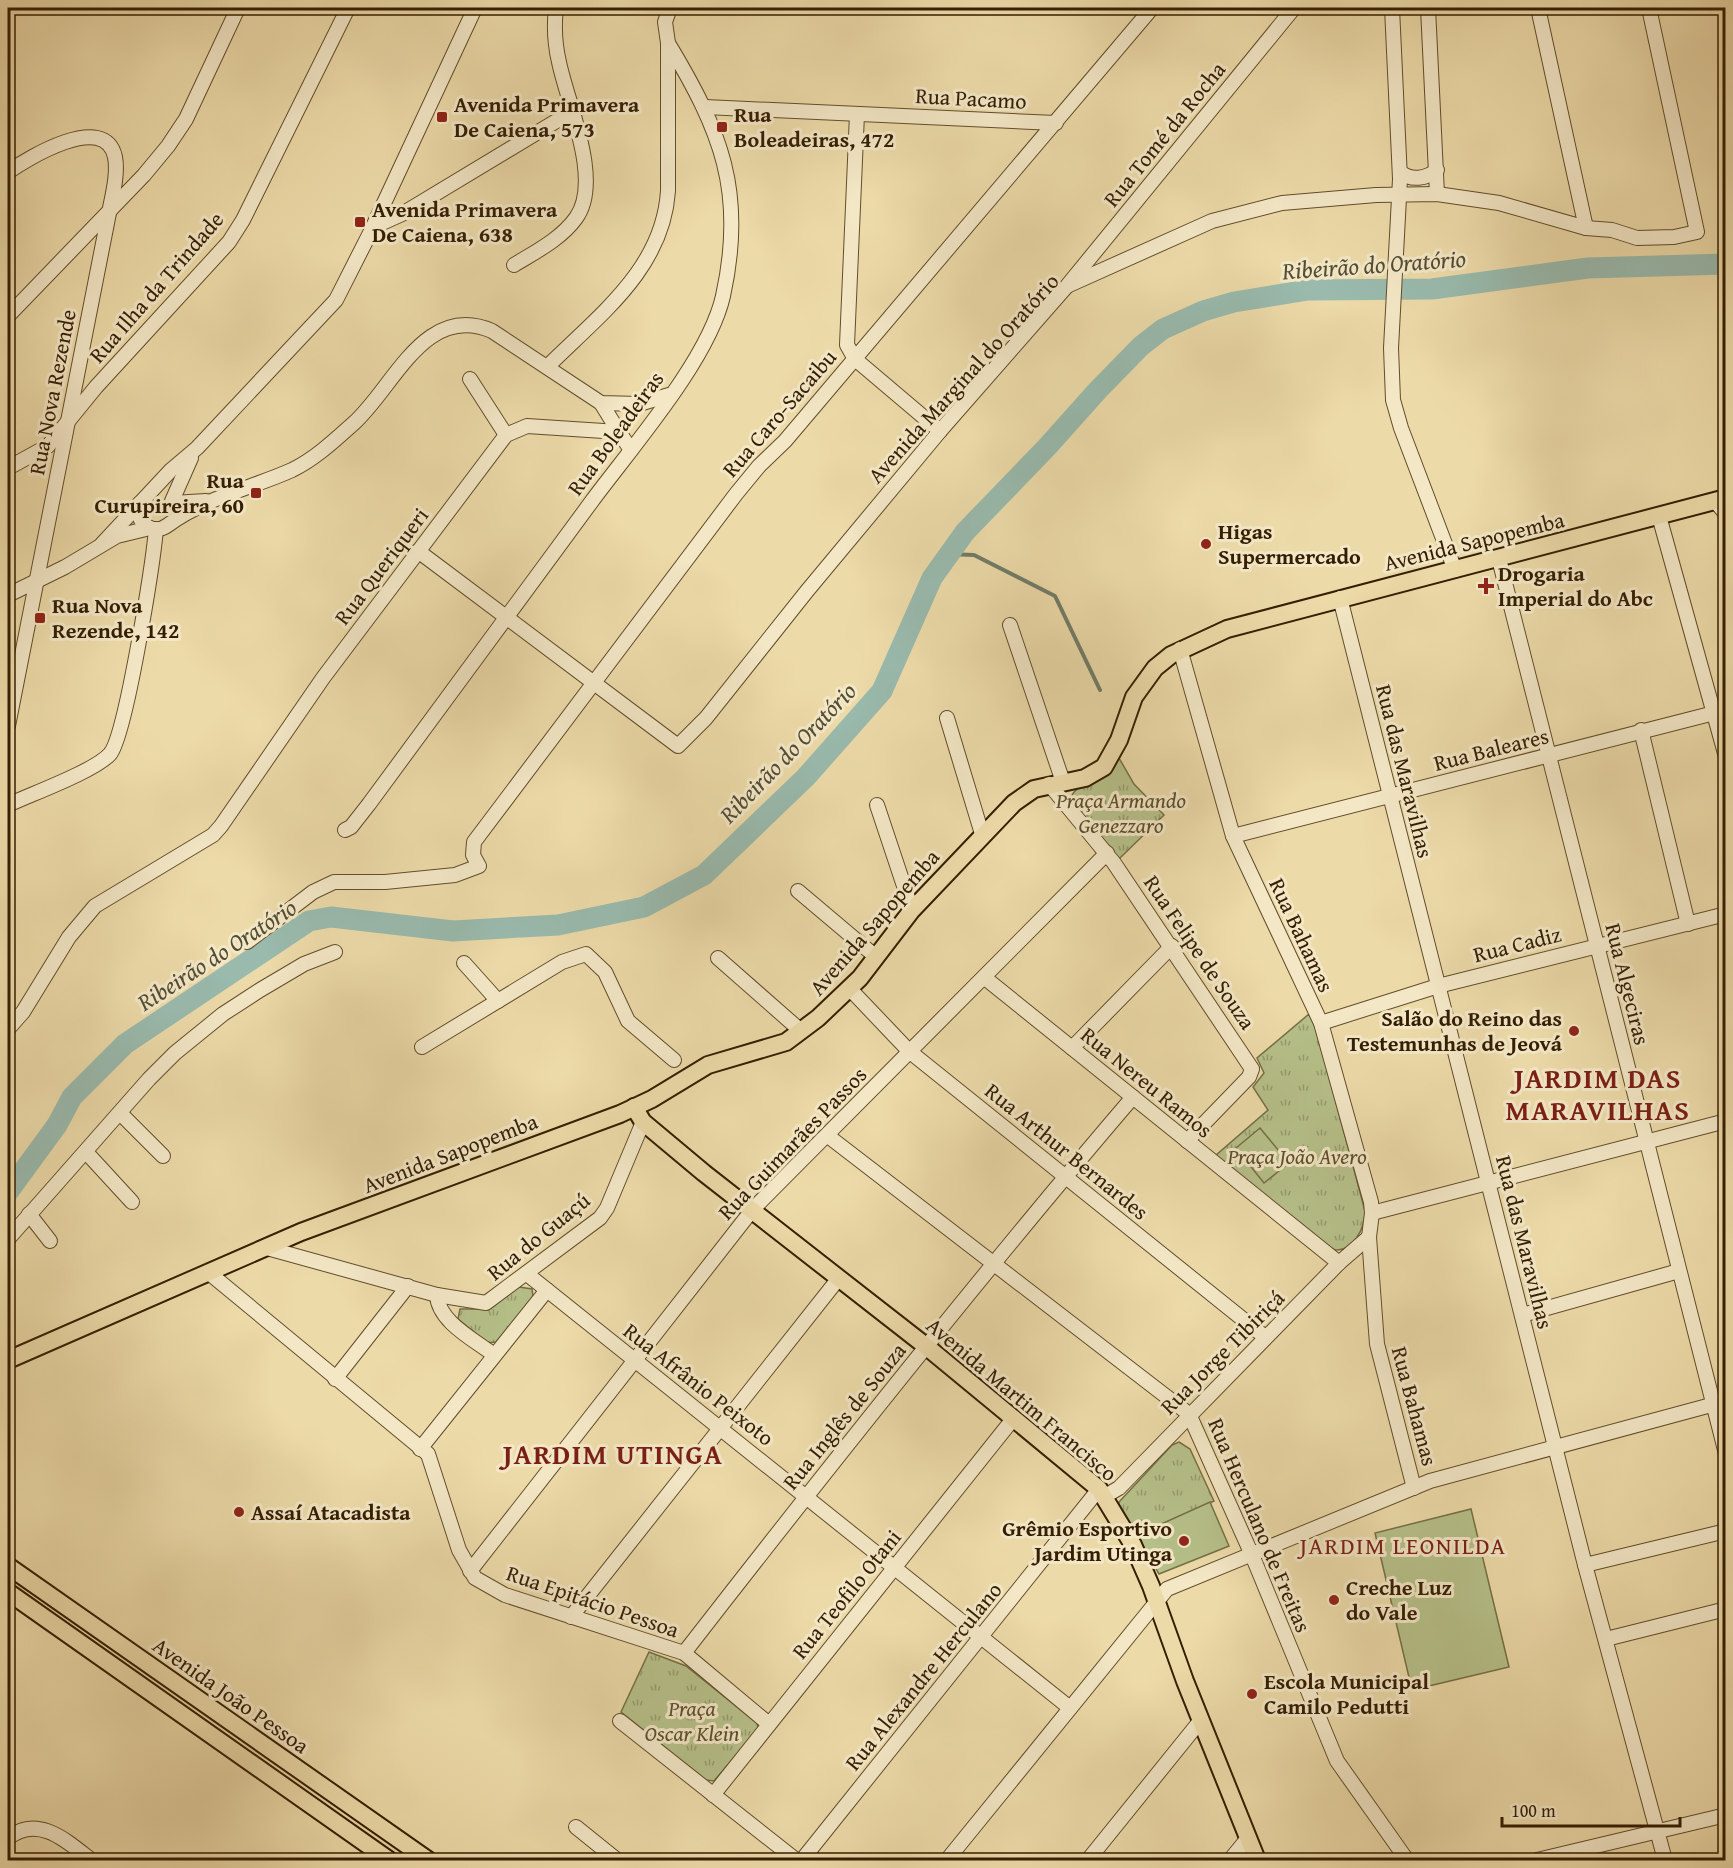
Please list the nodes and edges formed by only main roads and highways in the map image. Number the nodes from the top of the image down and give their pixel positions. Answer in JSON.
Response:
{"nodes":[{"id":1,"x":1722,"y":505,"type":"edge"},
{"id":2,"x":634,"y":1107,"type":"junction"},
{"id":3,"x":8,"y":1360,"type":"edge"},
{"id":4,"x":8,"y":1566,"type":"edge"},
{"id":5,"x":8,"y":1592,"type":"edge"},
{"id":6,"x":389,"y":1860,"type":"edge"},
{"id":7,"x":428,"y":1860,"type":"edge"},
{"id":8,"x":1257,"y":1860,"type":"edge"}],
"edges":[{"from":1,"to":2,"type":"main road","name":"Avenida Sapopemba"},
{"from":2,"to":3,"type":"main road","name":"Avenida Sapopemba"},
{"from":2,"to":8,"type":"main road","name":"Avenida Martim Francisco"},
{"from":4,"to":7,"type":"main road","name":"Avenida João Pessoa"},
{"from":5,"to":6,"type":"main road","name":"Avenida João Pessoa"}]}
